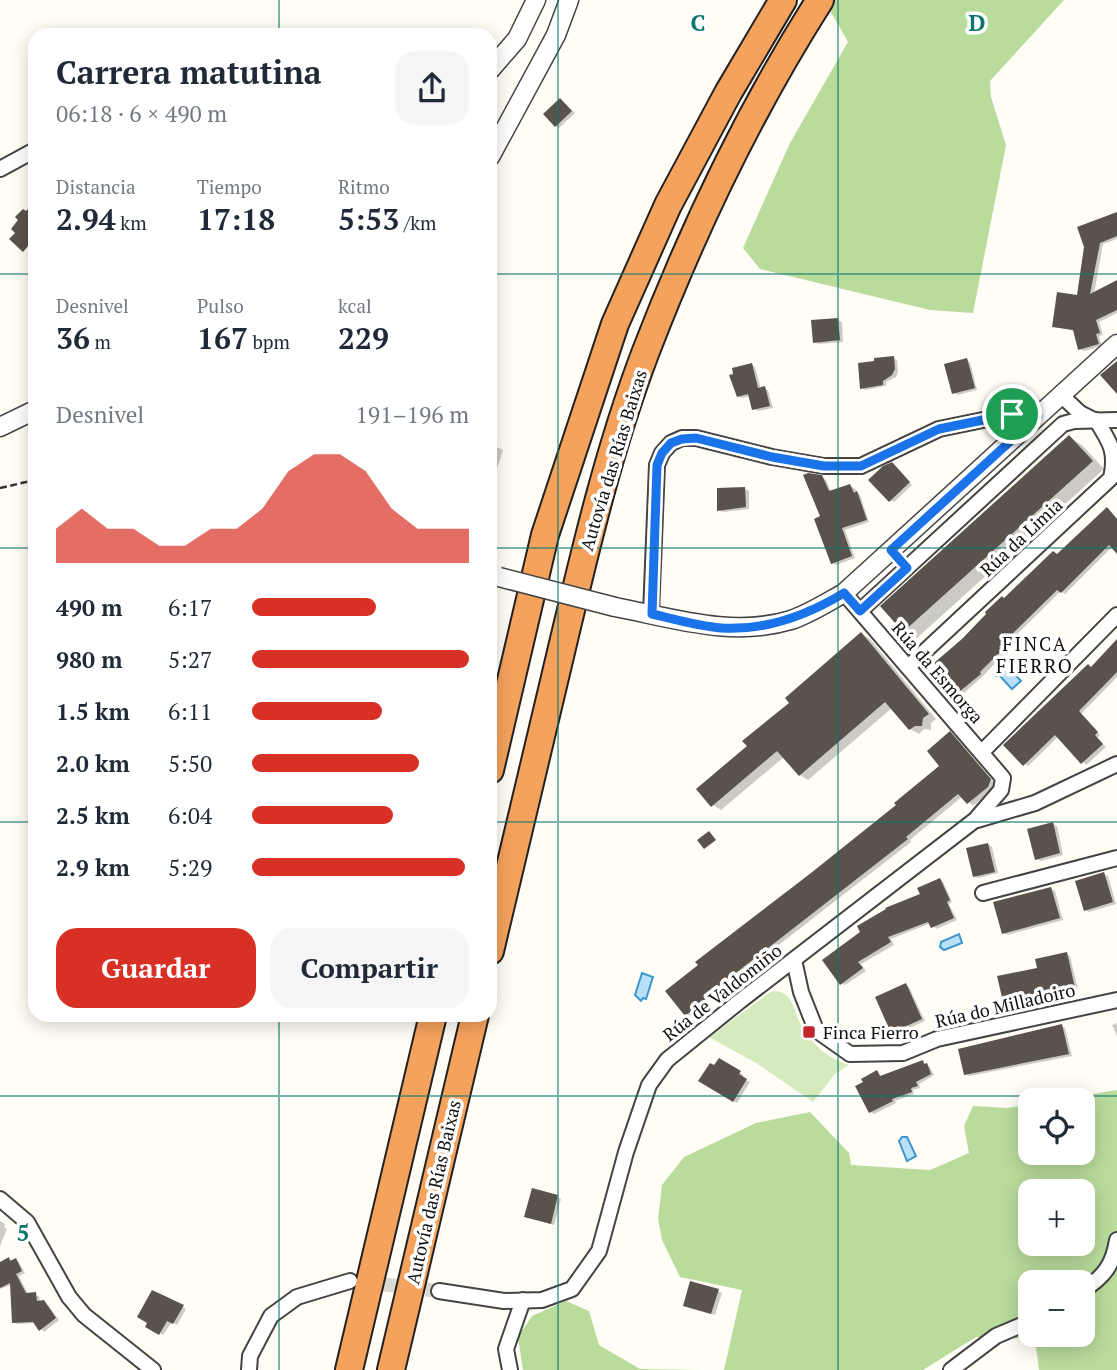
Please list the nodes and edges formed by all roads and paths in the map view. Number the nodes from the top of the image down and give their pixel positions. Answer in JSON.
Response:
{"nodes":[{"id":1,"x":536,"y":0,"type":"edge"},
{"id":2,"x":569,"y":0,"type":"edge"},
{"id":3,"x":783,"y":0,"type":"edge"},
{"id":4,"x":820,"y":0,"type":"edge"},
{"id":5,"x":497,"y":62,"type":"edge"},
{"id":6,"x":497,"y":144,"type":"edge"},
{"id":7,"x":28,"y":154,"type":"edge"},
{"id":8,"x":0,"y":169,"type":"edge"},
{"id":9,"x":1117,"y":344,"type":"edge"},
{"id":10,"x":1061,"y":395,"type":"junction"},
{"id":11,"x":28,"y":413,"type":"edge"},
{"id":12,"x":1038,"y":416,"type":"junction"},
{"id":13,"x":1096,"y":420,"type":"junction"},
{"id":14,"x":1117,"y":420,"type":"edge"},
{"id":15,"x":0,"y":427,"type":"edge"},
{"id":16,"x":28,"y":482,"type":"edge"},
{"id":17,"x":0,"y":488,"type":"edge"},
{"id":18,"x":891,"y":550,"type":"junction"},
{"id":19,"x":907,"y":568,"type":"junction"},
{"id":20,"x":497,"y":577,"type":"edge"},
{"id":21,"x":844,"y":593,"type":"junction"},
{"id":22,"x":860,"y":611,"type":"junction"},
{"id":23,"x":652,"y":614,"type":"junction"},
{"id":24,"x":1117,"y":615,"type":"edge"},
{"id":25,"x":908,"y":667,"type":"junction"},
{"id":26,"x":497,"y":740,"type":"edge"},
{"id":27,"x":982,"y":752,"type":"junction"},
{"id":28,"x":1117,"y":764,"type":"edge"},
{"id":29,"x":1003,"y":778,"type":"joint"},
{"id":30,"x":975,"y":820,"type":"junction"},
{"id":31,"x":1116,"y":862,"type":"edge"},
{"id":32,"x":983,"y":893,"type":"dead end"},
{"id":33,"x":497,"y":921,"type":"edge"},
{"id":34,"x":794,"y":960,"type":"junction"},
{"id":35,"x":1117,"y":1000,"type":"edge"},
{"id":36,"x":431,"y":1022,"type":"edge"},
{"id":37,"x":473,"y":1022,"type":"edge"},
{"id":38,"x":0,"y":1199,"type":"edge"},
{"id":39,"x":1117,"y":1240,"type":"edge"},
{"id":40,"x":350,"y":1281,"type":"tunnel mouth"},
{"id":41,"x":1095,"y":1283,"type":"edge"},
{"id":42,"x":439,"y":1291,"type":"tunnel mouth"},
{"id":43,"x":523,"y":1300,"type":"junction"},
{"id":44,"x":1018,"y":1327,"type":"edge"},
{"id":45,"x":153,"y":1370,"type":"edge"},
{"id":46,"x":249,"y":1370,"type":"edge"},
{"id":47,"x":349,"y":1370,"type":"edge"},
{"id":48,"x":391,"y":1370,"type":"edge"},
{"id":49,"x":510,"y":1370,"type":"edge"},
{"id":50,"x":951,"y":1370,"type":"edge"}],
"edges":[{"from":1,"to":5,"type":"street"},
{"from":2,"to":6,"type":"street"},
{"from":3,"to":26,"type":"highway"},
{"from":4,"to":33,"type":"highway","name":"Autovía das Rías Baixas"},
{"from":7,"to":8,"type":"street"},
{"from":9,"to":10,"type":"street"},
{"from":10,"to":12,"type":"street"},
{"from":10,"to":13,"type":"street"},
{"from":11,"to":15,"type":"street"},
{"from":12,"to":18,"type":"street"},
{"from":12,"to":23,"type":"street"},
{"from":13,"to":14,"type":"street"},
{"from":13,"to":19,"type":"street"},
{"from":13,"to":25,"type":"street","name":"Rúa da Limia"},
{"from":16,"to":17,"type":"path"},
{"from":18,"to":19,"type":"street"},
{"from":18,"to":21,"type":"street"},
{"from":19,"to":22,"type":"street"},
{"from":20,"to":23,"type":"street","bridge":true},
{"from":21,"to":22,"type":"street","name":"Rúa da Esmorga"},
{"from":21,"to":23,"type":"street"},
{"from":22,"to":25,"type":"street","name":"Rúa da Esmorga"},
{"from":24,"to":27,"type":"street"},
{"from":25,"to":27,"type":"street","name":"Rúa da Esmorga"},
{"from":27,"to":29,"type":"street","name":"Rúa da Esmorga"},
{"from":28,"to":30,"type":"street","name":"Rúa de Valdomiño"},
{"from":29,"to":30,"type":"street","name":"Rúa de Valdomiño"},
{"from":30,"to":34,"type":"street","name":"Rúa de Valdomiño"},
{"from":31,"to":32,"type":"street"},
{"from":34,"to":35,"type":"street","name":"Rúa do Milladoiro"},
{"from":34,"to":43,"type":"street","name":"Rúa de Valdomiño"},
{"from":36,"to":47,"type":"highway"},
{"from":37,"to":48,"type":"highway","name":"Autovía das Rías Baixas"},
{"from":38,"to":45,"type":"street"},
{"from":39,"to":41,"type":"street"},
{"from":40,"to":46,"type":"street"},
{"from":42,"to":43,"type":"street","name":"Rúa de Valdomiño"},
{"from":43,"to":49,"type":"street"},
{"from":44,"to":50,"type":"street"}]}
